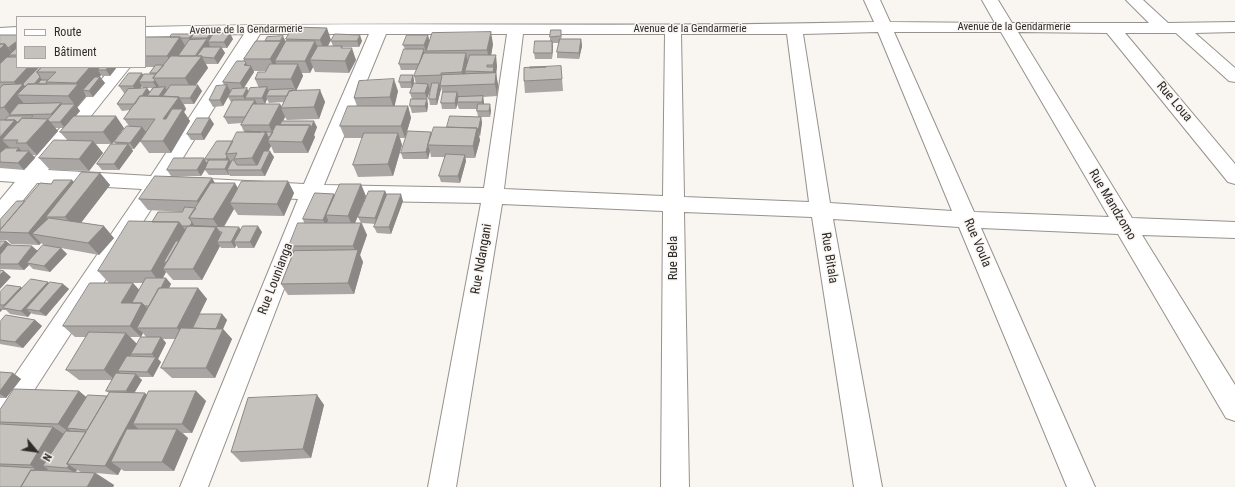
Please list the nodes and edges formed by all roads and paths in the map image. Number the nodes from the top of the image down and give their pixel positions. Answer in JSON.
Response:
{"nodes":[{"id":1,"x":872,"y":0,"type":"edge"},
{"id":2,"x":990,"y":0,"type":"edge"},
{"id":3,"x":1134,"y":0,"type":"edge"},
{"id":4,"x":884,"y":27,"type":"junction"},
{"id":5,"x":1007,"y":27,"type":"junction"},
{"id":6,"x":1235,"y":27,"type":"edge"},
{"id":7,"x":380,"y":28,"type":"junction"},
{"id":8,"x":1112,"y":28,"type":"junction"},
{"id":9,"x":1172,"y":28,"type":"junction"},
{"id":10,"x":255,"y":29,"type":"junction"},
{"id":11,"x":516,"y":29,"type":"junction"},
{"id":12,"x":673,"y":29,"type":"junction"},
{"id":13,"x":794,"y":29,"type":"junction"},
{"id":14,"x":16,"y":32,"type":"edge"},
{"id":15,"x":0,"y":33,"type":"edge"},
{"id":16,"x":147,"y":34,"type":"edge"},
{"id":17,"x":120,"y":68,"type":"edge"},
{"id":18,"x":1235,"y":77,"type":"edge"},
{"id":19,"x":0,"y":174,"type":"edge"},
{"id":20,"x":32,"y":175,"type":"junction"},
{"id":21,"x":1235,"y":177,"type":"edge"},
{"id":22,"x":157,"y":183,"type":"junction"},
{"id":23,"x":310,"y":192,"type":"junction"},
{"id":24,"x":494,"y":196,"type":"junction"},
{"id":25,"x":674,"y":204,"type":"junction"},
{"id":26,"x":821,"y":210,"type":"junction"},
{"id":27,"x":0,"y":214,"type":"edge"},
{"id":28,"x":968,"y":220,"type":"junction"},
{"id":29,"x":1124,"y":226,"type":"junction"},
{"id":30,"x":1235,"y":230,"type":"edge"},
{"id":31,"x":1235,"y":409,"type":"edge"},
{"id":32,"x":0,"y":420,"type":"edge"},
{"id":33,"x":194,"y":487,"type":"edge"},
{"id":34,"x":442,"y":487,"type":"edge"},
{"id":35,"x":675,"y":487,"type":"edge"},
{"id":36,"x":868,"y":487,"type":"edge"},
{"id":37,"x":1081,"y":487,"type":"edge"}],
"edges":[{"from":1,"to":4,"type":"street","name":"Rue Voula"},
{"from":2,"to":5,"type":"street","name":"Rue Mandzomo"},
{"from":3,"to":9,"type":"street"},
{"from":4,"to":5,"type":"street","name":"Avenue de la Gendarmerie"},
{"from":4,"to":13,"type":"street","name":"Avenue de la Gendarmerie"},
{"from":4,"to":28,"type":"street","name":"Rue Voula"},
{"from":5,"to":8,"type":"street","name":"Avenue de la Gendarmerie"},
{"from":5,"to":29,"type":"street","name":"Rue Mandzomo"},
{"from":6,"to":9,"type":"street","name":"Avenue de la Gendarmerie"},
{"from":7,"to":10,"type":"street","name":"Avenue de la Gendarmerie"},
{"from":7,"to":11,"type":"street","name":"Avenue de la Gendarmerie"},
{"from":7,"to":23,"type":"street","name":"Rue Lounianga"},
{"from":8,"to":9,"type":"street","name":"Avenue de la Gendarmerie"},
{"from":8,"to":21,"type":"street","name":"Rue Loua"},
{"from":9,"to":18,"type":"street"},
{"from":10,"to":16,"type":"street","name":"Avenue de la Gendarmerie"},
{"from":10,"to":22,"type":"street"},
{"from":11,"to":12,"type":"street","name":"Avenue de la Gendarmerie"},
{"from":11,"to":24,"type":"street","name":"Rue Ndangani"},
{"from":12,"to":13,"type":"street","name":"Avenue de la Gendarmerie"},
{"from":12,"to":25,"type":"street","name":"Rue Bela"},
{"from":13,"to":26,"type":"street","name":"Rue Bitala"},
{"from":14,"to":15,"type":"street"},
{"from":17,"to":20,"type":"street"},
{"from":19,"to":20,"type":"street"},
{"from":20,"to":22,"type":"street"},
{"from":20,"to":27,"type":"street"},
{"from":22,"to":23,"type":"street"},
{"from":22,"to":32,"type":"street"},
{"from":23,"to":24,"type":"street"},
{"from":23,"to":33,"type":"street","name":"Rue Lounianga"},
{"from":24,"to":25,"type":"street"},
{"from":24,"to":34,"type":"street","name":"Rue Ndangani"},
{"from":25,"to":26,"type":"street"},
{"from":25,"to":35,"type":"street","name":"Rue Bela"},
{"from":26,"to":28,"type":"street"},
{"from":26,"to":36,"type":"street","name":"Rue Bitala"},
{"from":28,"to":29,"type":"street"},
{"from":28,"to":37,"type":"street","name":"Rue Voula"},
{"from":29,"to":30,"type":"street"},
{"from":29,"to":31,"type":"street","name":"Rue Mandzomo"}]}
